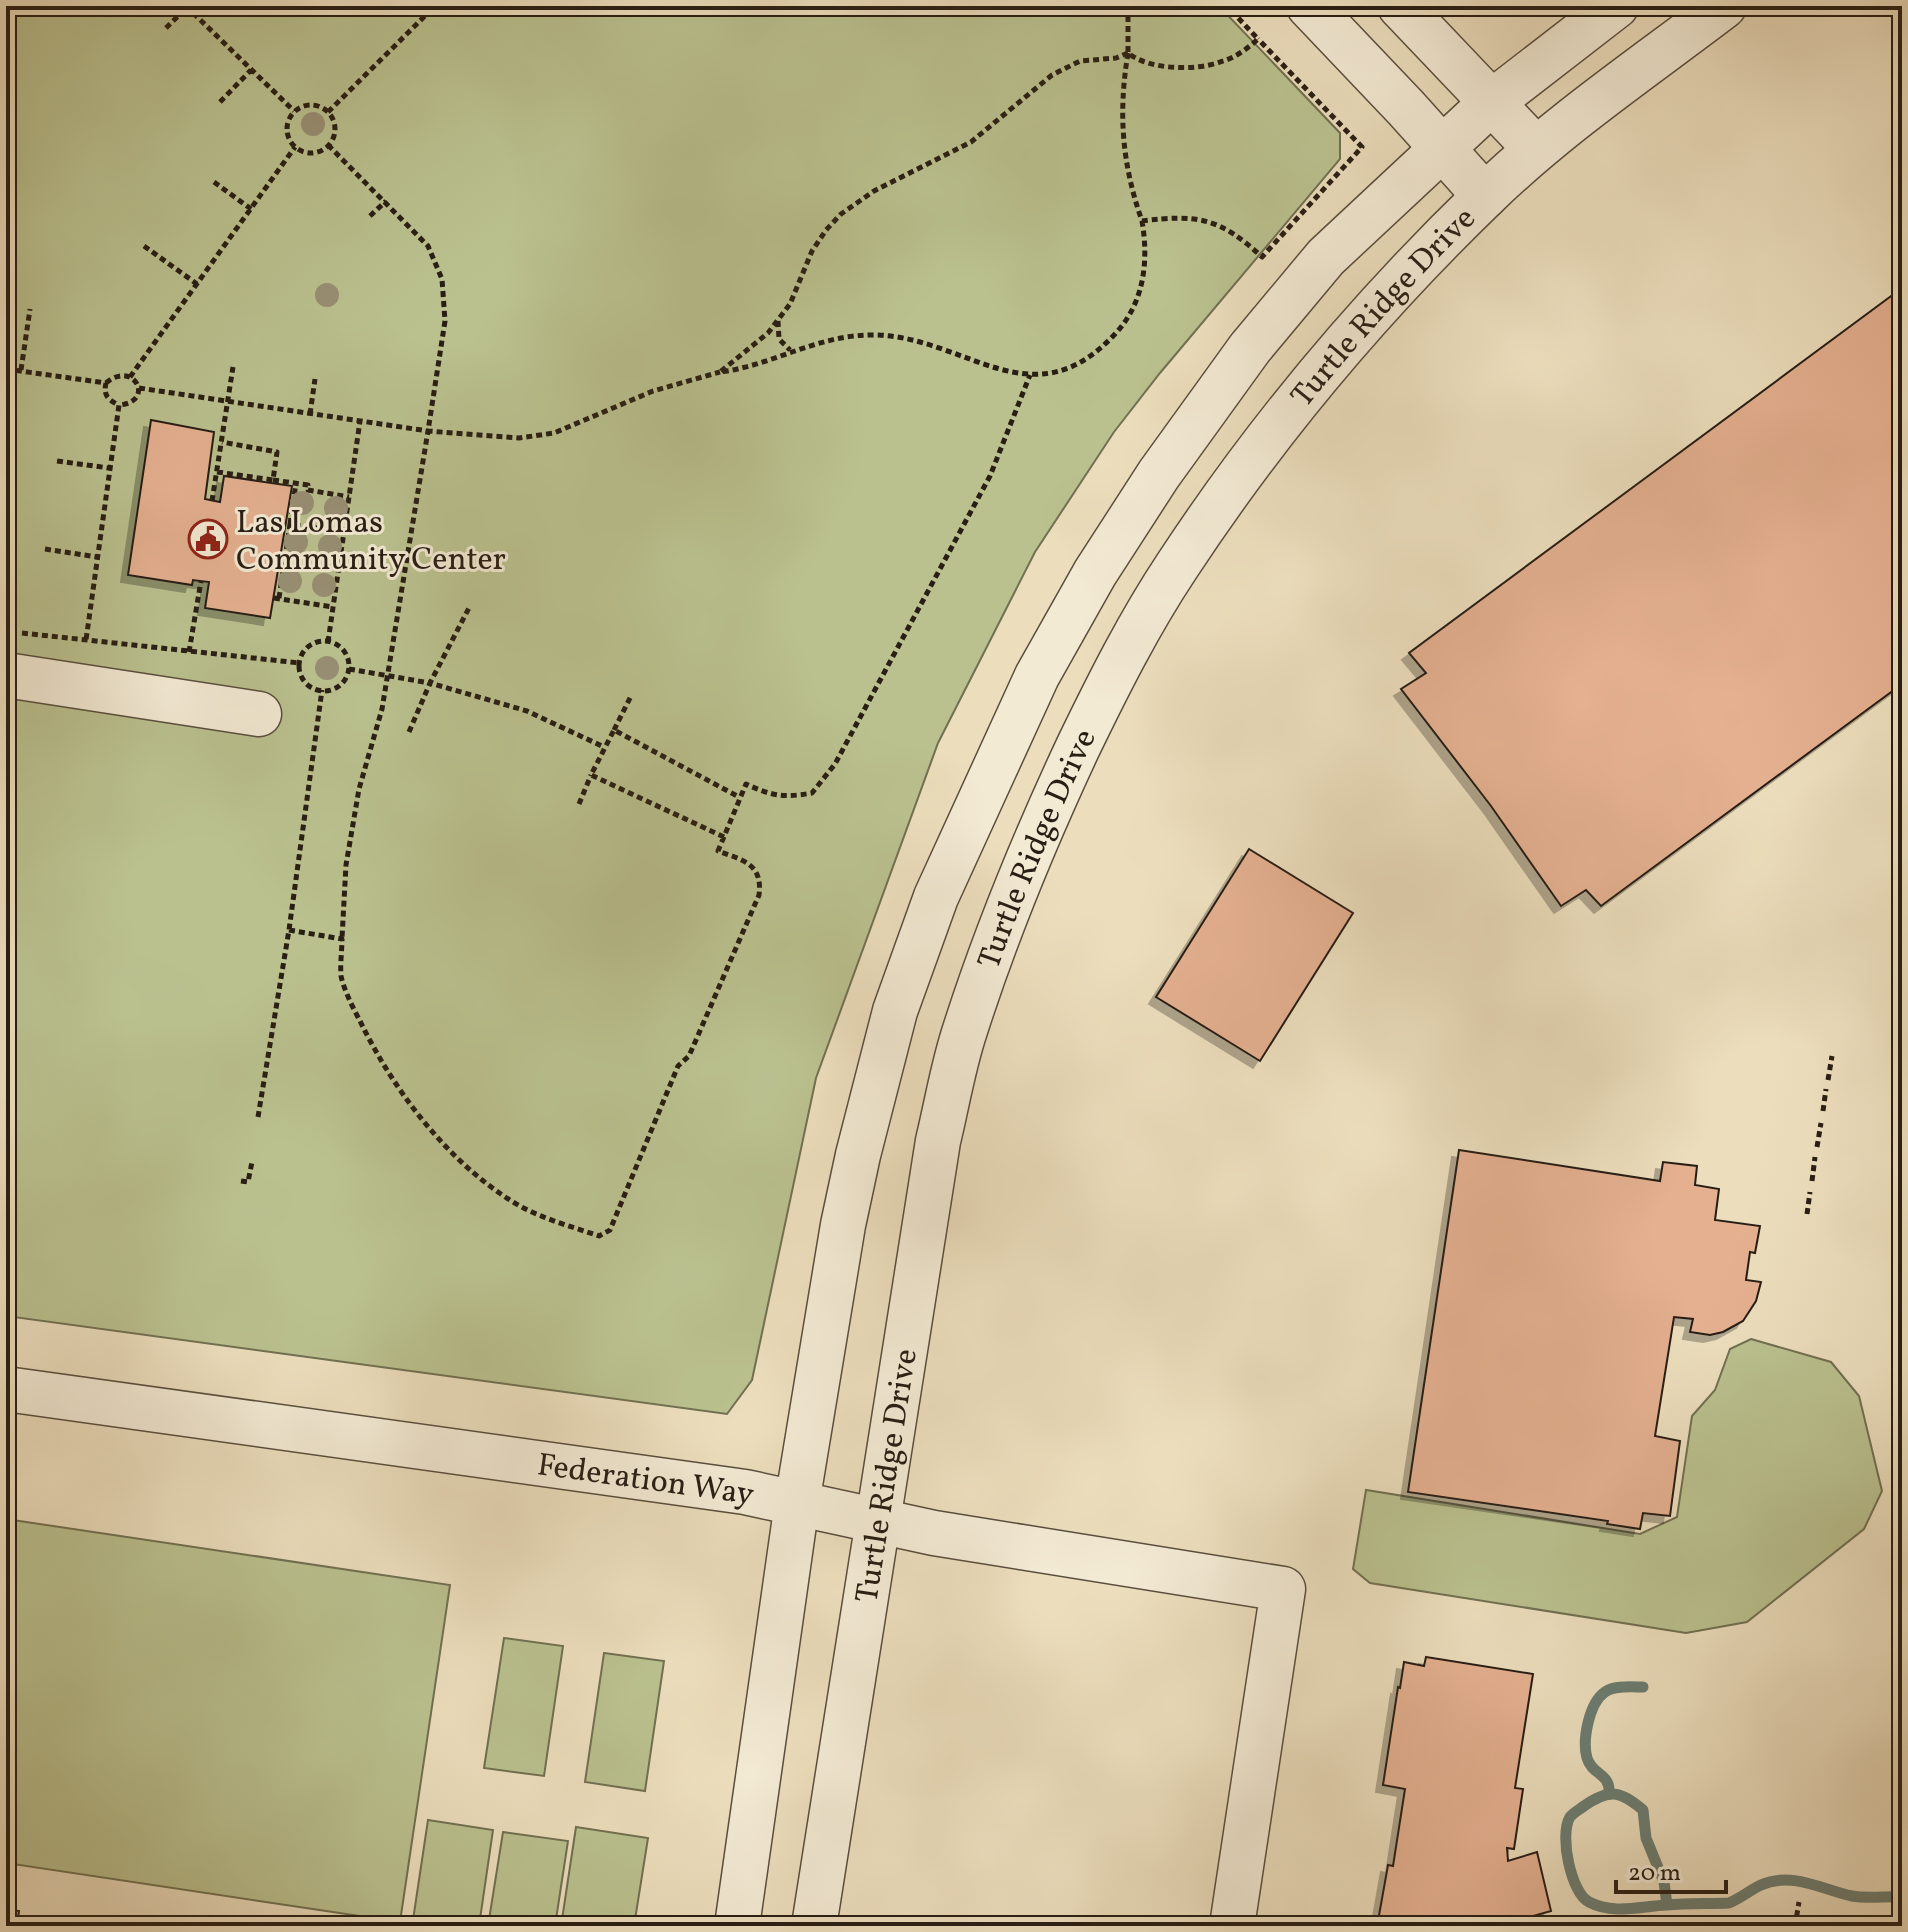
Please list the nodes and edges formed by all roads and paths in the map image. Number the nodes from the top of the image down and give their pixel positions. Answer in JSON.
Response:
{"nodes":[{"id":1,"x":435,"y":6,"type":"edge"},
{"id":2,"x":1128,"y":6,"type":"edge"},
{"id":3,"x":1227,"y":6,"type":"edge"},
{"id":4,"x":1309,"y":6,"type":"edge"},
{"id":5,"x":1400,"y":6,"type":"edge"},
{"id":6,"x":1616,"y":6,"type":"edge"},
{"id":7,"x":1724,"y":6,"type":"edge"},
{"id":8,"x":187,"y":7,"type":"edge"},
{"id":9,"x":166,"y":28,"type":"dead end"},
{"id":10,"x":1258,"y":39,"type":"junction"},
{"id":11,"x":1128,"y":53,"type":"junction"},
{"id":12,"x":251,"y":70,"type":"junction"},
{"id":13,"x":220,"y":102,"type":"dead end"},
{"id":14,"x":1492,"y":102,"type":"junction"},
{"id":15,"x":294,"y":111,"type":"junction"},
{"id":16,"x":328,"y":112,"type":"junction"},
{"id":17,"x":328,"y":145,"type":"junction"},
{"id":18,"x":295,"y":147,"type":"junction"},
{"id":19,"x":1442,"y":149,"type":"junction"},
{"id":20,"x":1536,"y":149,"type":"junction"},
{"id":21,"x":214,"y":182,"type":"dead end"},
{"id":22,"x":1485,"y":196,"type":"junction"},
{"id":23,"x":386,"y":201,"type":"junction"},
{"id":24,"x":251,"y":209,"type":"junction"},
{"id":25,"x":370,"y":216,"type":"dead end"},
{"id":26,"x":1142,"y":221,"type":"junction"},
{"id":27,"x":144,"y":246,"type":"dead end"},
{"id":28,"x":197,"y":284,"type":"junction"},
{"id":29,"x":30,"y":309,"type":"dead end"},
{"id":30,"x":778,"y":319,"type":"junction"},
{"id":31,"x":791,"y":351,"type":"junction"},
{"id":32,"x":233,"y":367,"type":"dead end"},
{"id":33,"x":6,"y":369,"type":"edge"},
{"id":34,"x":21,"y":370,"type":"junction"},
{"id":35,"x":720,"y":372,"type":"junction"},
{"id":36,"x":1030,"y":375,"type":"junction"},
{"id":37,"x":130,"y":377,"type":"junction"},
{"id":38,"x":315,"y":379,"type":"dead end"},
{"id":39,"x":106,"y":383,"type":"junction"},
{"id":40,"x":139,"y":388,"type":"junction"},
{"id":41,"x":228,"y":402,"type":"junction"},
{"id":42,"x":119,"y":405,"type":"junction"},
{"id":43,"x":310,"y":414,"type":"junction"},
{"id":44,"x":360,"y":421,"type":"junction"},
{"id":45,"x":428,"y":431,"type":"junction"},
{"id":46,"x":222,"y":442,"type":"junction"},
{"id":47,"x":57,"y":461,"type":"dead end"},
{"id":48,"x":109,"y":468,"type":"junction"},
{"id":49,"x":217,"y":472,"type":"junction"},
{"id":50,"x":273,"y":480,"type":"junction"},
{"id":51,"x":296,"y":483,"type":"junction"},
{"id":52,"x":349,"y":497,"type":"junction"},
{"id":53,"x":212,"y":501,"type":"dead end"},
{"id":54,"x":290,"y":524,"type":"junction"},
{"id":55,"x":344,"y":532,"type":"junction"},
{"id":56,"x":45,"y":549,"type":"dead end"},
{"id":57,"x":97,"y":557,"type":"junction"},
{"id":58,"x":285,"y":559,"type":"junction"},
{"id":59,"x":338,"y":568,"type":"junction"},
{"id":60,"x":201,"y":581,"type":"dead end"},
{"id":61,"x":470,"y":606,"type":"dead end"},
{"id":62,"x":333,"y":607,"type":"junction"},
{"id":63,"x":19,"y":633,"type":"dead end"},
{"id":64,"x":86,"y":640,"type":"junction"},
{"id":65,"x":328,"y":642,"type":"junction"},
{"id":66,"x":189,"y":652,"type":"junction"},
{"id":67,"x":300,"y":663,"type":"junction"},
{"id":68,"x":349,"y":669,"type":"junction"},
{"id":69,"x":6,"y":675,"type":"edge"},
{"id":70,"x":388,"y":676,"type":"junction"},
{"id":71,"x":430,"y":683,"type":"junction"},
{"id":72,"x":322,"y":690,"type":"junction"},
{"id":73,"x":631,"y":696,"type":"dead end"},
{"id":74,"x":259,"y":714,"type":"dead end"},
{"id":75,"x":614,"y":730,"type":"junction"},
{"id":76,"x":409,"y":732,"type":"dead end"},
{"id":77,"x":604,"y":747,"type":"junction"},
{"id":78,"x":591,"y":775,"type":"junction"},
{"id":79,"x":739,"y":797,"type":"junction"},
{"id":80,"x":579,"y":804,"type":"dead end"},
{"id":81,"x":724,"y":837,"type":"junction"},
{"id":82,"x":289,"y":930,"type":"junction"},
{"id":83,"x":342,"y":939,"type":"junction"},
{"id":84,"x":1832,"y":1056,"type":"dead end"},
{"id":85,"x":1828,"y":1080,"type":"dead end"},
{"id":86,"x":1826,"y":1089,"type":"dead end"},
{"id":87,"x":1823,"y":1111,"type":"dead end"},
{"id":88,"x":258,"y":1117,"type":"dead end"},
{"id":89,"x":1821,"y":1123,"type":"dead end"},
{"id":90,"x":1817,"y":1147,"type":"dead end"},
{"id":91,"x":1815,"y":1157,"type":"dead end"},
{"id":92,"x":252,"y":1162,"type":"dead end"},
{"id":93,"x":241,"y":1181,"type":"dead end"},
{"id":94,"x":1812,"y":1181,"type":"dead end"},
{"id":95,"x":1810,"y":1192,"type":"dead end"},
{"id":96,"x":1807,"y":1214,"type":"dead end"},
{"id":97,"x":6,"y":1389,"type":"edge"},
{"id":98,"x":797,"y":1503,"type":"junction"},
{"id":99,"x":878,"y":1521,"type":"junction"},
{"id":100,"x":1799,"y":1902,"type":"dead end"},
{"id":101,"x":737,"y":1926,"type":"edge"},
{"id":102,"x":814,"y":1926,"type":"edge"},
{"id":103,"x":1232,"y":1926,"type":"edge"},
{"id":104,"x":1795,"y":1926,"type":"edge"}],
"edges":[{"from":1,"to":16,"type":"path"},
{"from":2,"to":11,"type":"path"},
{"from":3,"to":10,"type":"path"},
{"from":4,"to":19,"type":"street"},
{"from":5,"to":14,"type":"street"},
{"from":6,"to":14,"type":"street","name":"Turtle Ridge Drive"},
{"from":7,"to":20,"type":"street","name":"Turtle Ridge Drive"},
{"from":8,"to":9,"type":"path"},
{"from":8,"to":12,"type":"path"},
{"from":10,"to":11,"type":"path"},
{"from":10,"to":26,"type":"path"},
{"from":11,"to":26,"type":"path"},
{"from":11,"to":30,"type":"path"},
{"from":12,"to":13,"type":"path"},
{"from":12,"to":15,"type":"path"},
{"from":14,"to":19,"type":"street","name":"Turtle Ridge Drive"},
{"from":14,"to":20,"type":"street"},
{"from":15,"to":16,"type":"path"},
{"from":15,"to":18,"type":"path"},
{"from":16,"to":17,"type":"path"},
{"from":17,"to":18,"type":"path"},
{"from":17,"to":23,"type":"path"},
{"from":18,"to":24,"type":"path"},
{"from":19,"to":22,"type":"street"},
{"from":19,"to":98,"type":"street","name":"Turtle Ridge Drive"},
{"from":20,"to":22,"type":"street","name":"Turtle Ridge Drive"},
{"from":21,"to":24,"type":"path"},
{"from":22,"to":99,"type":"street","name":"Turtle Ridge Drive"},
{"from":23,"to":25,"type":"path"},
{"from":23,"to":45,"type":"path"},
{"from":24,"to":28,"type":"path"},
{"from":26,"to":36,"type":"path"},
{"from":27,"to":28,"type":"path"},
{"from":28,"to":37,"type":"path"},
{"from":29,"to":34,"type":"path"},
{"from":30,"to":31,"type":"path"},
{"from":30,"to":35,"type":"path"},
{"from":31,"to":35,"type":"path"},
{"from":31,"to":36,"type":"path"},
{"from":32,"to":41,"type":"path"},
{"from":33,"to":34,"type":"path"},
{"from":34,"to":39,"type":"path"},
{"from":35,"to":45,"type":"path"},
{"from":36,"to":79,"type":"path"},
{"from":37,"to":39,"type":"path"},
{"from":37,"to":40,"type":"path"},
{"from":38,"to":43,"type":"path"},
{"from":39,"to":42,"type":"path"},
{"from":40,"to":41,"type":"path"},
{"from":40,"to":42,"type":"path"},
{"from":41,"to":43,"type":"path"},
{"from":41,"to":46,"type":"path"},
{"from":42,"to":48,"type":"path"},
{"from":43,"to":44,"type":"path"},
{"from":44,"to":45,"type":"path"},
{"from":44,"to":52,"type":"path"},
{"from":45,"to":70,"type":"path"},
{"from":46,"to":49,"type":"path"},
{"from":46,"to":50,"type":"path"},
{"from":47,"to":48,"type":"path"},
{"from":48,"to":57,"type":"path"},
{"from":49,"to":50,"type":"path"},
{"from":49,"to":53,"type":"path"},
{"from":50,"to":51,"type":"path"},
{"from":51,"to":52,"type":"path"},
{"from":51,"to":54,"type":"path"},
{"from":52,"to":55,"type":"path"},
{"from":54,"to":55,"type":"path"},
{"from":54,"to":58,"type":"path"},
{"from":55,"to":59,"type":"path"},
{"from":56,"to":57,"type":"path"},
{"from":57,"to":64,"type":"path"},
{"from":58,"to":59,"type":"path"},
{"from":58,"to":62,"type":"path"},
{"from":59,"to":62,"type":"path"},
{"from":60,"to":66,"type":"path"},
{"from":61,"to":71,"type":"path"},
{"from":62,"to":65,"type":"path"},
{"from":63,"to":64,"type":"path"},
{"from":64,"to":66,"type":"path"},
{"from":65,"to":67,"type":"path"},
{"from":65,"to":68,"type":"path"},
{"from":66,"to":67,"type":"path"},
{"from":67,"to":72,"type":"path"},
{"from":68,"to":70,"type":"path"},
{"from":68,"to":72,"type":"path"},
{"from":69,"to":74,"type":"street"},
{"from":70,"to":71,"type":"path"},
{"from":70,"to":83,"type":"path"},
{"from":71,"to":76,"type":"path"},
{"from":71,"to":77,"type":"path"},
{"from":72,"to":82,"type":"path"},
{"from":73,"to":75,"type":"path"},
{"from":75,"to":77,"type":"path"},
{"from":75,"to":79,"type":"path"},
{"from":77,"to":78,"type":"path"},
{"from":78,"to":80,"type":"path"},
{"from":78,"to":81,"type":"path"},
{"from":79,"to":81,"type":"path"},
{"from":81,"to":83,"type":"path"},
{"from":82,"to":83,"type":"path"},
{"from":82,"to":88,"type":"path"},
{"from":84,"to":85,"type":"path"},
{"from":86,"to":87,"type":"path"},
{"from":89,"to":90,"type":"path"},
{"from":91,"to":94,"type":"path"},
{"from":92,"to":93,"type":"path"},
{"from":95,"to":96,"type":"path"},
{"from":97,"to":98,"type":"street","name":"Federation Way"},
{"from":98,"to":99,"type":"street","name":"Federation Way"},
{"from":98,"to":101,"type":"street","name":"Turtle Ridge Drive"},
{"from":99,"to":102,"type":"street","name":"Turtle Ridge Drive"},
{"from":99,"to":103,"type":"street","name":"Federation Way"},
{"from":100,"to":104,"type":"path"}]}
